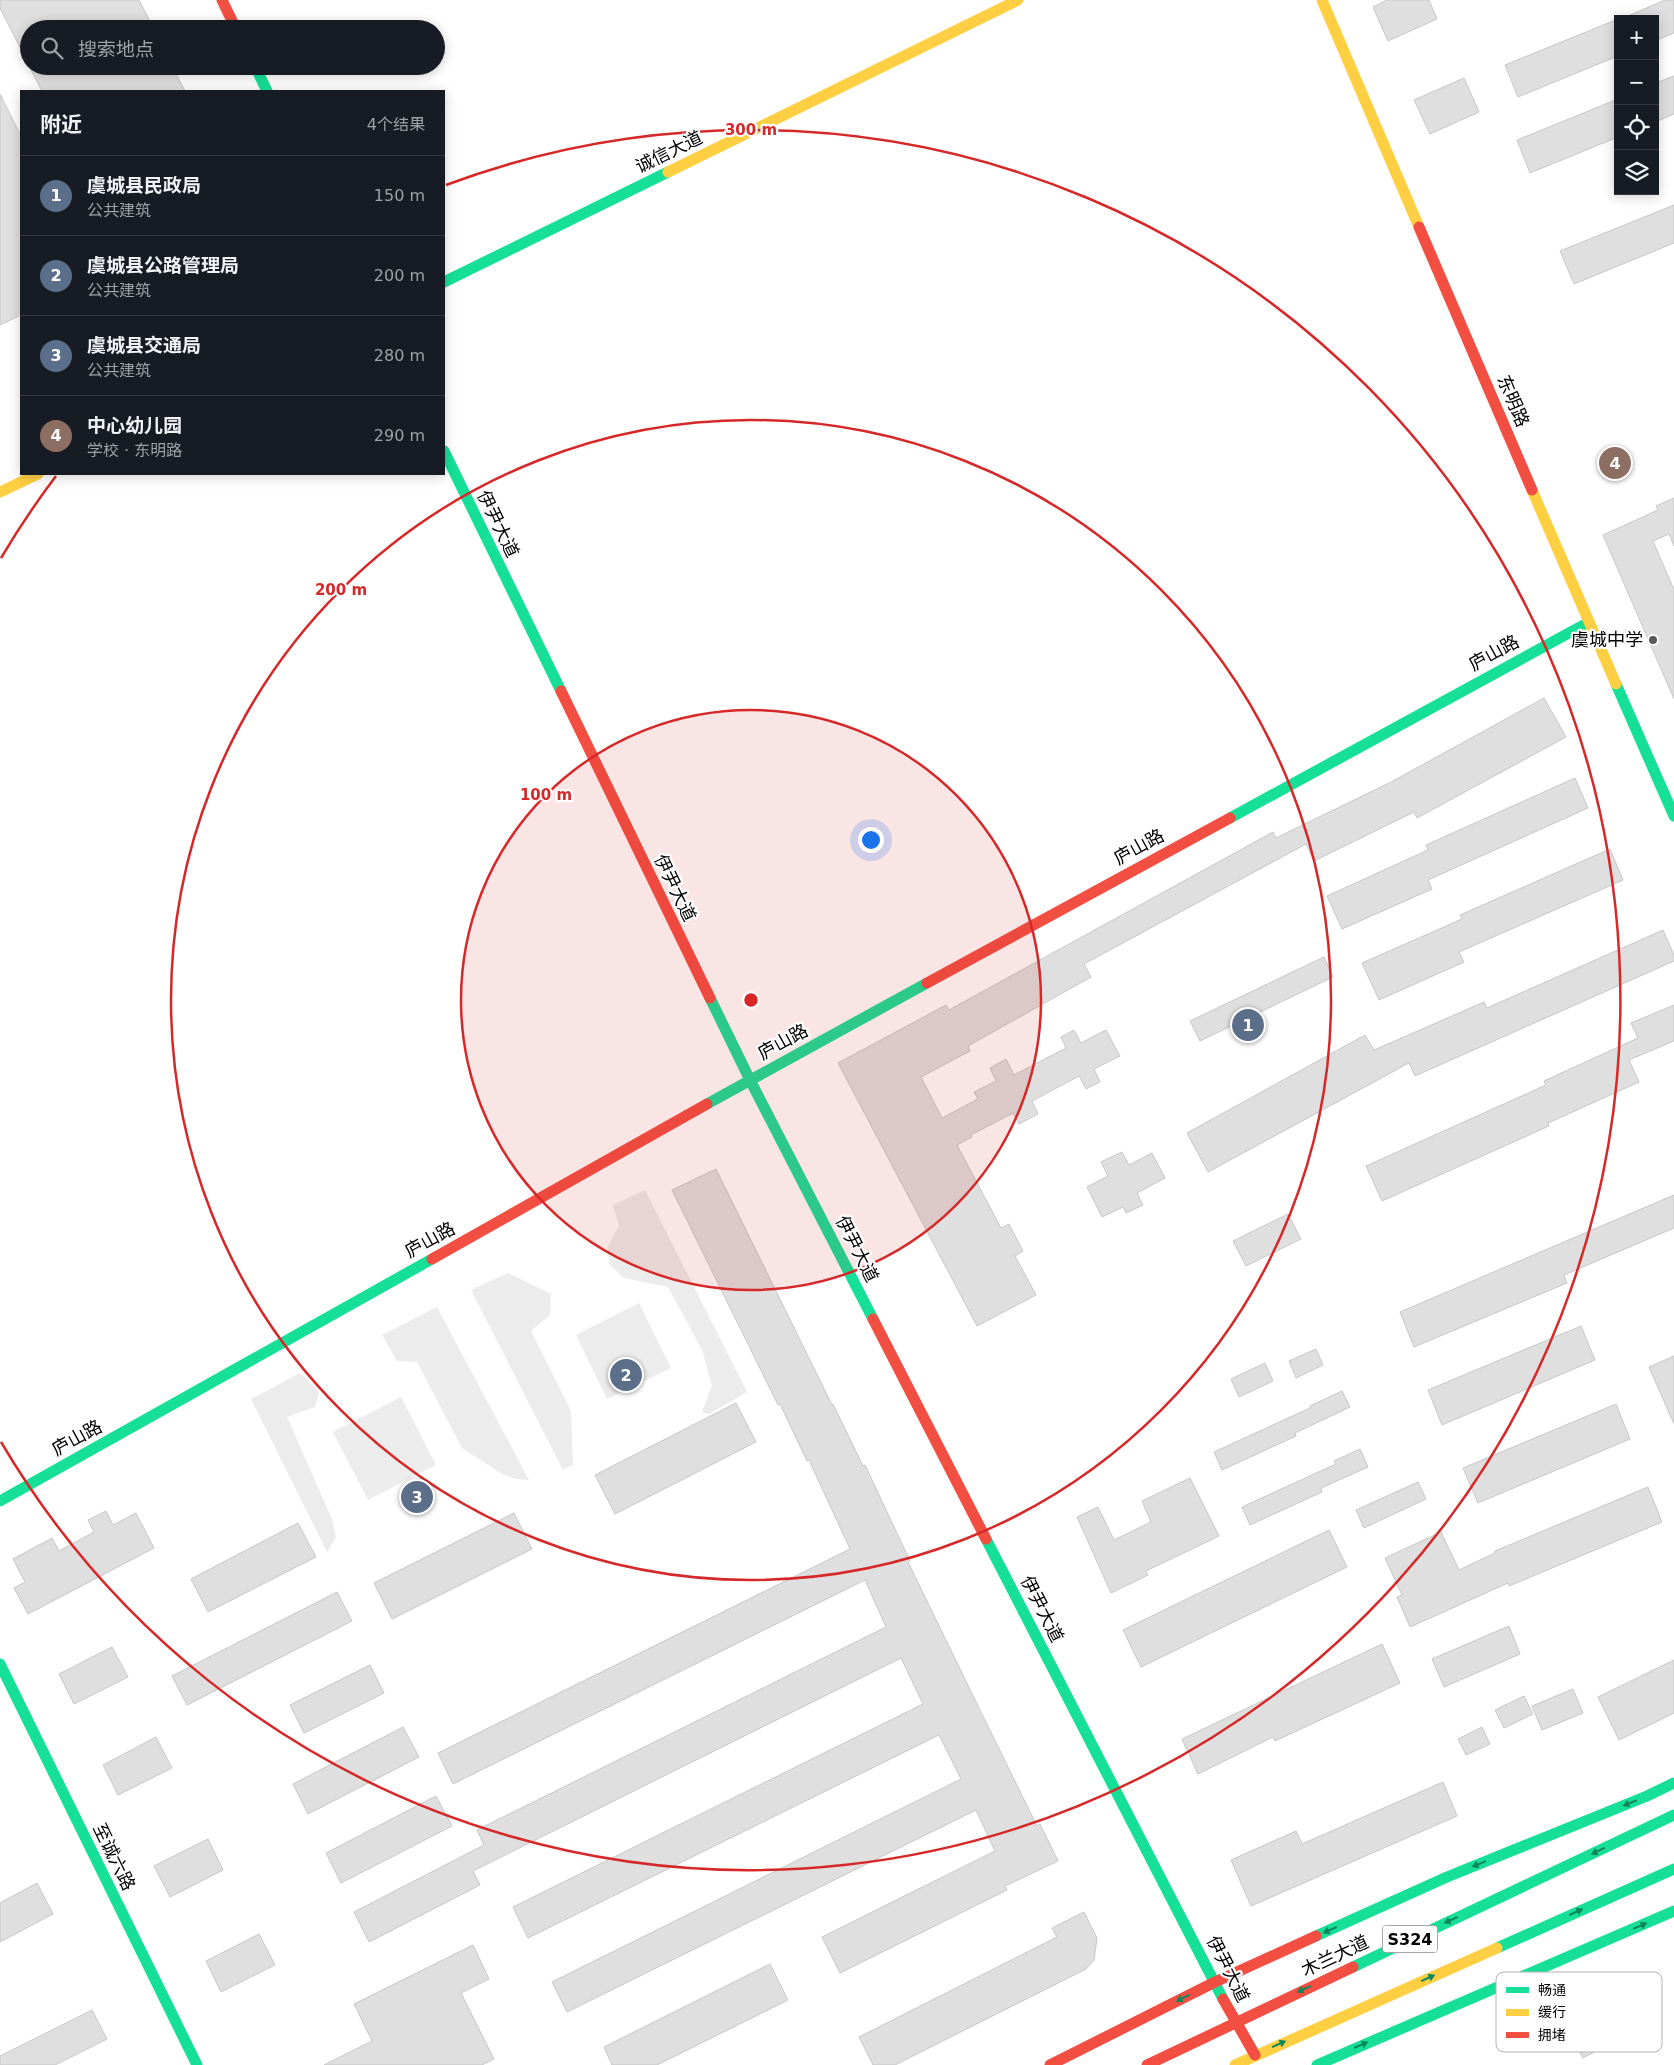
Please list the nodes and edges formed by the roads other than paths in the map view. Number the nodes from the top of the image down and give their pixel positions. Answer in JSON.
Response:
{"nodes":[{"id":1,"x":222,"y":0,"type":"edge"},
{"id":2,"x":1018,"y":0,"type":"edge"},
{"id":3,"x":1322,"y":0,"type":"edge"},
{"id":4,"x":232,"y":20,"type":"edge"},
{"id":5,"x":259,"y":75,"type":"edge"},
{"id":6,"x":266,"y":90,"type":"edge"},
{"id":7,"x":445,"y":282,"type":"edge"},
{"id":8,"x":445,"y":453,"type":"edge"},
{"id":9,"x":36,"y":475,"type":"edge"},
{"id":10,"x":0,"y":492,"type":"edge"},
{"id":11,"x":1589,"y":622,"type":"junction"},
{"id":12,"x":1674,"y":816,"type":"edge"},
{"id":13,"x":750,"y":1080,"type":"junction"},
{"id":14,"x":0,"y":1501,"type":"edge"},
{"id":15,"x":0,"y":1664,"type":"edge"},
{"id":16,"x":1674,"y":1783,"type":"edge"},
{"id":17,"x":1674,"y":1816,"type":"edge"},
{"id":18,"x":1674,"y":1868,"type":"edge"},
{"id":19,"x":1674,"y":1911,"type":"edge"},
{"id":20,"x":1533,"y":1972,"type":"edge"},
{"id":21,"x":1214,"y":1982,"type":"junction"},
{"id":22,"x":1496,"y":1988,"type":"edge"},
{"id":23,"x":1235,"y":2022,"type":"junction"},
{"id":24,"x":1255,"y":2055,"type":"junction"},
{"id":25,"x":197,"y":2065,"type":"edge"},
{"id":26,"x":1050,"y":2065,"type":"edge"},
{"id":27,"x":1147,"y":2065,"type":"edge"},
{"id":28,"x":1235,"y":2065,"type":"edge"},
{"id":29,"x":1317,"y":2065,"type":"edge"}],
"edges":[{"from":1,"to":4,"type":"main road"},
{"from":2,"to":7,"type":"main road","name":"诚信大道"},
{"from":3,"to":11,"type":"main road","name":"东明路"},
{"from":5,"to":6,"type":"main road"},
{"from":8,"to":13,"type":"main road","name":"伊尹大道"},
{"from":9,"to":10,"type":"main road"},
{"from":11,"to":12,"type":"main road","name":"东明路"},
{"from":11,"to":13,"type":"main road","name":"庐山路"},
{"from":13,"to":14,"type":"main road","name":"庐山路"},
{"from":13,"to":21,"type":"main road","name":"伊尹大道"},
{"from":15,"to":25,"type":"main road","name":"至诚六路"},
{"from":16,"to":21,"type":"main road","one_way":true},
{"from":17,"to":23,"type":"main road","name":"木兰大道","number":"S324","one_way":true},
{"from":24,"to":18,"type":"main road","number":"S324","one_way":true},
{"from":20,"to":19,"type":"main road","one_way":true},
{"from":21,"to":23,"type":"main road","name":"伊尹大道"},
{"from":21,"to":26,"type":"main road","one_way":true},
{"from":29,"to":22,"type":"main road","one_way":true},
{"from":23,"to":24,"type":"main road","name":"伊尹大道"},
{"from":23,"to":27,"type":"main road","name":"木兰大道","number":"S324"},
{"from":24,"to":28,"type":"main road","number":"S324"}]}
